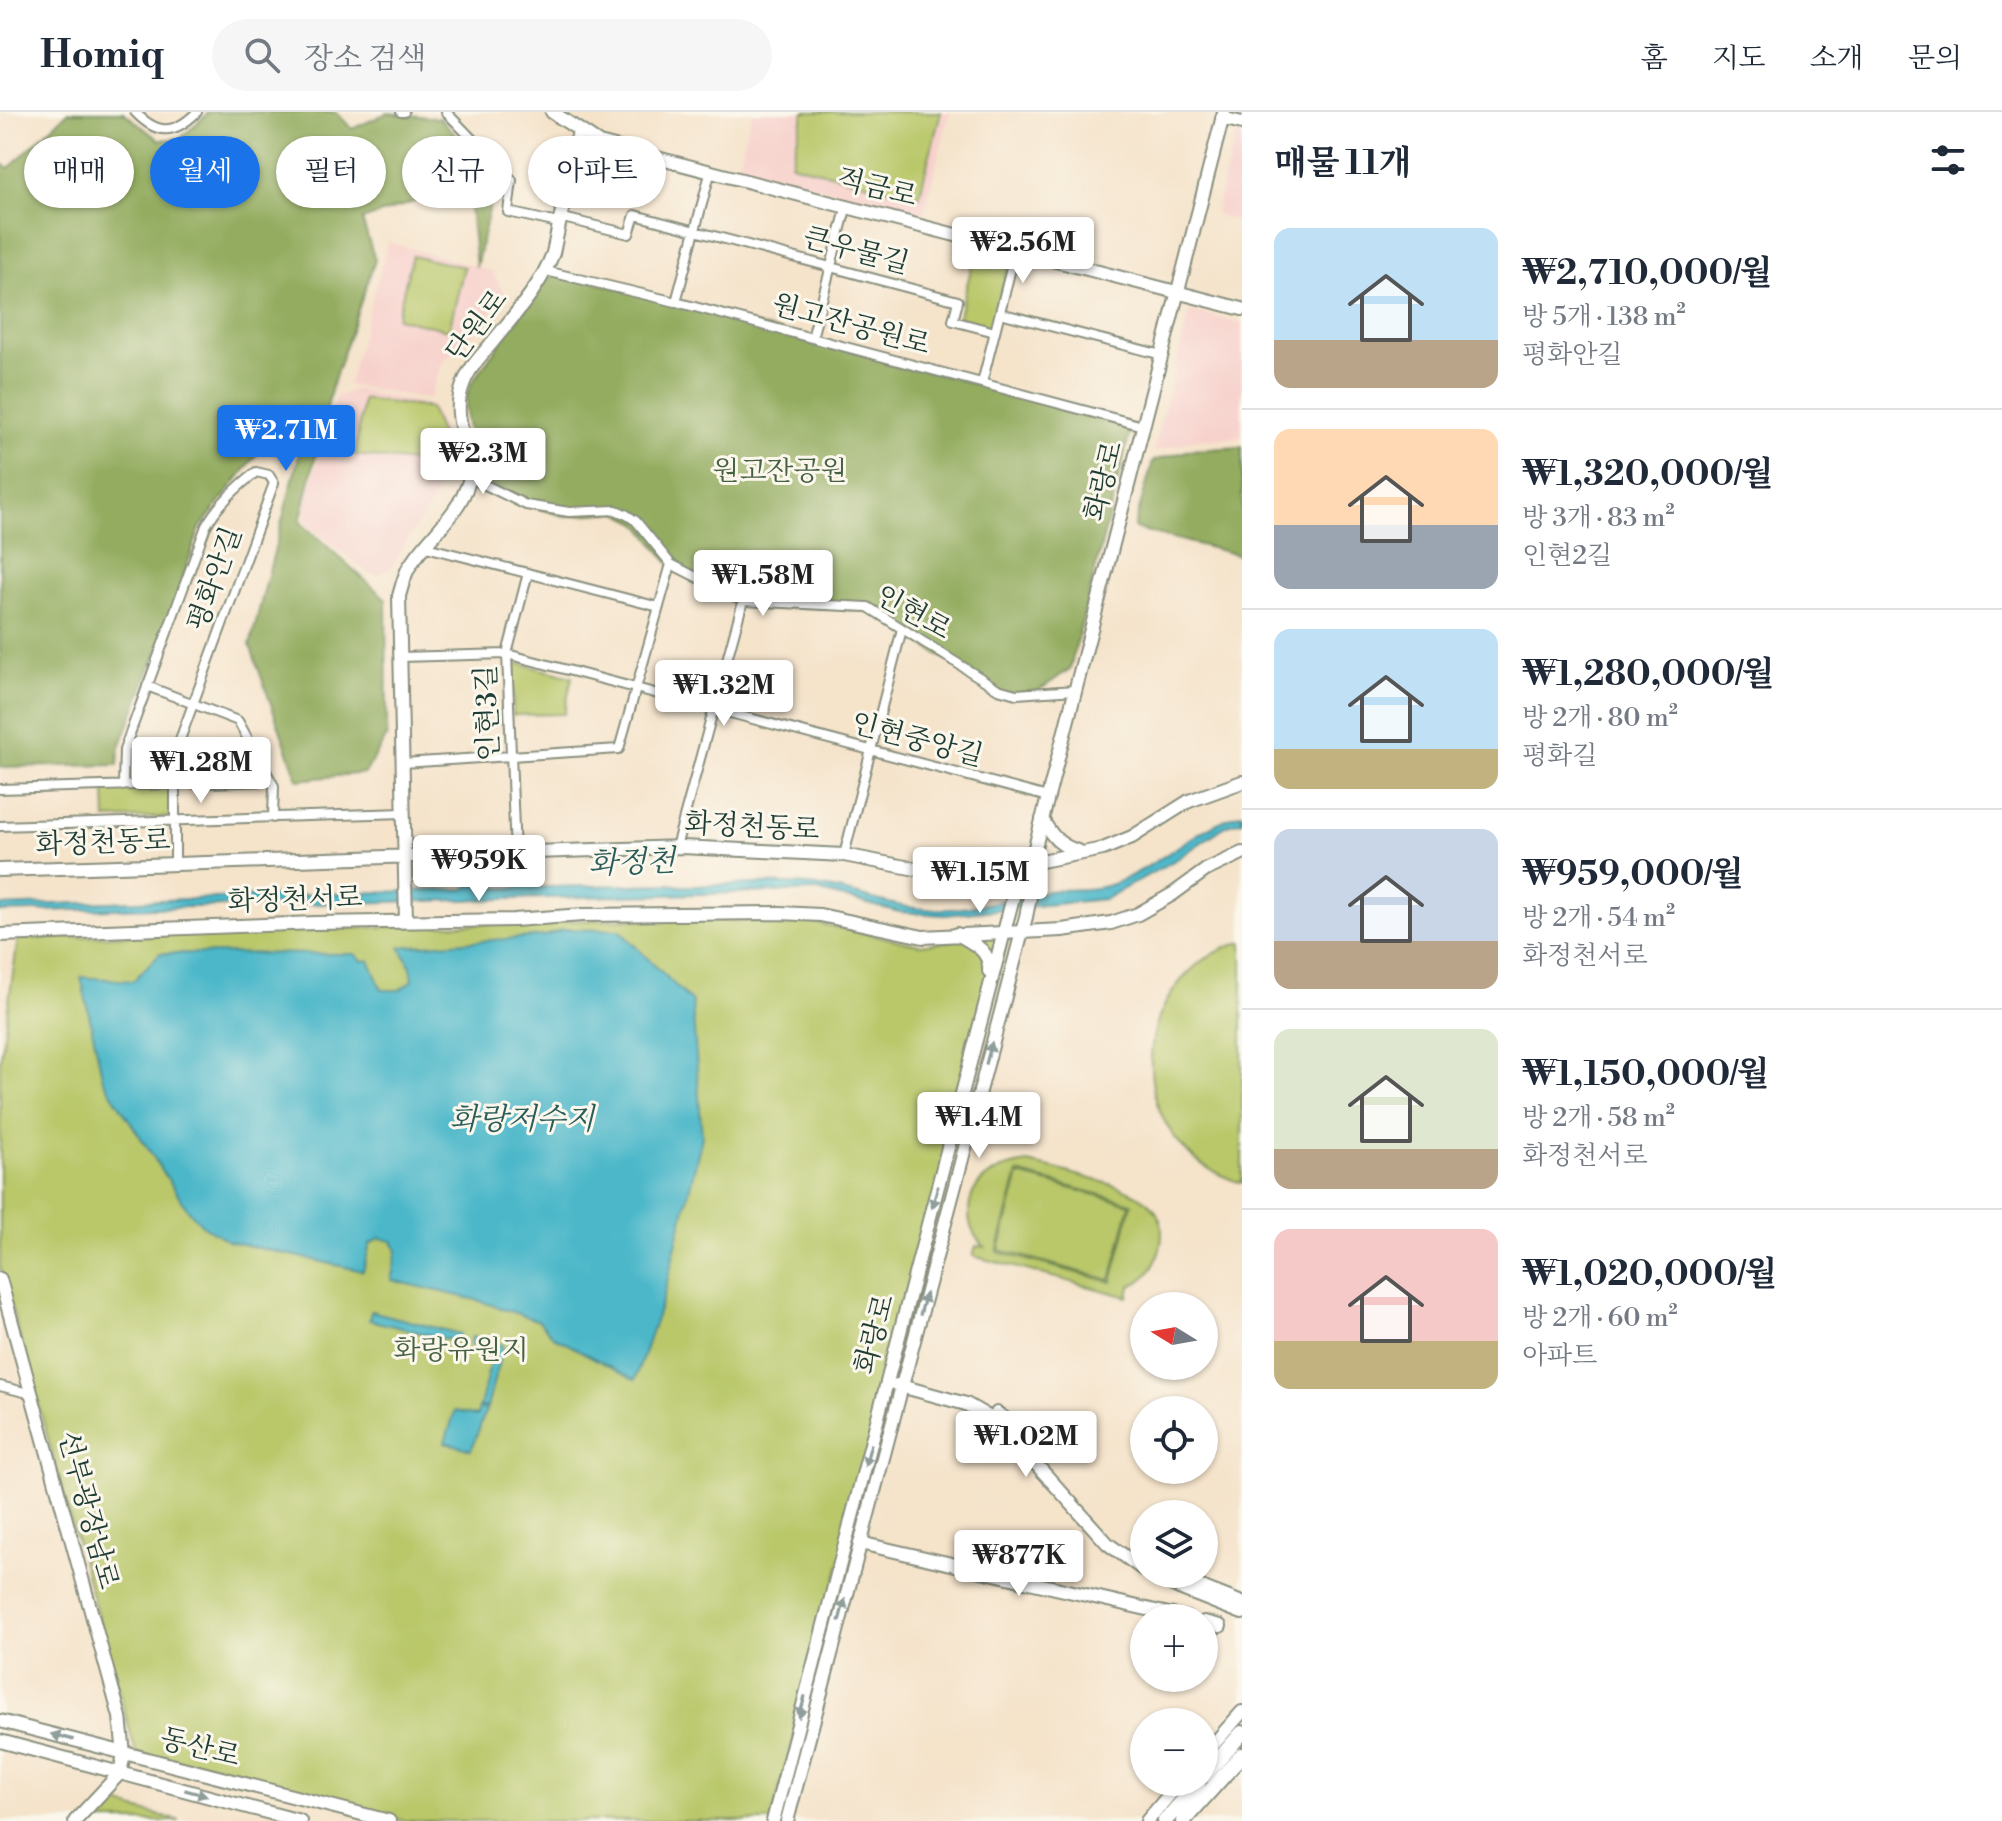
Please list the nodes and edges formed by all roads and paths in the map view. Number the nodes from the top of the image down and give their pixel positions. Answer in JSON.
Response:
{"nodes":[{"id":1,"x":135,"y":112,"type":"edge"},
{"id":2,"x":197,"y":112,"type":"edge"},
{"id":3,"x":446,"y":112,"type":"edge"},
{"id":4,"x":552,"y":112,"type":"edge"},
{"id":5,"x":1223,"y":115,"type":"edge"},
{"id":6,"x":1242,"y":123,"type":"edge"},
{"id":7,"x":579,"y":131,"type":"junction"},
{"id":8,"x":711,"y":170,"type":"junction"},
{"id":9,"x":847,"y":205,"type":"junction"},
{"id":10,"x":559,"y":220,"type":"junction"},
{"id":11,"x":1022,"y":225,"type":"dead end"},
{"id":12,"x":694,"y":232,"type":"junction"},
{"id":13,"x":1016,"y":249,"type":"junction"},
{"id":14,"x":830,"y":267,"type":"junction"},
{"id":15,"x":546,"y":271,"type":"junction"},
{"id":16,"x":1177,"y":292,"type":"junction"},
{"id":17,"x":676,"y":302,"type":"junction"},
{"id":18,"x":1242,"y":309,"type":"edge"},
{"id":19,"x":1000,"y":313,"type":"junction"},
{"id":20,"x":995,"y":332,"type":"junction"},
{"id":21,"x":812,"y":338,"type":"junction"},
{"id":22,"x":1162,"y":355,"type":"junction"},
{"id":23,"x":982,"y":383,"type":"junction"},
{"id":24,"x":1143,"y":426,"type":"junction"},
{"id":25,"x":471,"y":478,"type":"junction"},
{"id":26,"x":426,"y":547,"type":"junction"},
{"id":27,"x":671,"y":564,"type":"junction"},
{"id":28,"x":528,"y":573,"type":"junction"},
{"id":29,"x":743,"y":601,"type":"junction"},
{"id":30,"x":659,"y":607,"type":"junction"},
{"id":31,"x":902,"y":629,"type":"junction"},
{"id":32,"x":507,"y":654,"type":"junction"},
{"id":33,"x":400,"y":657,"type":"junction"},
{"id":34,"x":147,"y":686,"type":"junction"},
{"id":35,"x":636,"y":688,"type":"junction"},
{"id":36,"x":1076,"y":690,"type":"junction"},
{"id":37,"x":193,"y":704,"type":"junction"},
{"id":38,"x":714,"y":709,"type":"junction"},
{"id":39,"x":871,"y":751,"type":"junction"},
{"id":40,"x":511,"y":756,"type":"junction"},
{"id":41,"x":403,"y":763,"type":"junction"},
{"id":42,"x":271,"y":781,"type":"junction"},
{"id":43,"x":1242,"y":782,"type":"edge"},
{"id":44,"x":174,"y":785,"type":"junction"},
{"id":45,"x":123,"y":786,"type":"junction"},
{"id":46,"x":0,"y":789,"type":"edge"},
{"id":47,"x":1048,"y":797,"type":"junction"},
{"id":48,"x":404,"y":813,"type":"junction"},
{"id":49,"x":273,"y":818,"type":"junction"},
{"id":50,"x":1042,"y":819,"type":"junction"},
{"id":51,"x":174,"y":822,"type":"junction"},
{"id":52,"x":0,"y":826,"type":"edge"},
{"id":53,"x":676,"y":847,"type":"junction"},
{"id":54,"x":1082,"y":853,"type":"junction"},
{"id":55,"x":1242,"y":853,"type":"edge"},
{"id":56,"x":515,"y":854,"type":"junction"},
{"id":57,"x":405,"y":855,"type":"junction"},
{"id":58,"x":844,"y":855,"type":"junction"},
{"id":59,"x":175,"y":865,"type":"junction"},
{"id":60,"x":0,"y":870,"type":"edge"},
{"id":61,"x":1033,"y":870,"type":"junction"},
{"id":62,"x":406,"y":918,"type":"junction"},
{"id":63,"x":1006,"y":925,"type":"junction"},
{"id":64,"x":1021,"y":931,"type":"junction"},
{"id":65,"x":957,"y":934,"type":"junction"},
{"id":66,"x":0,"y":935,"type":"edge"},
{"id":67,"x":987,"y":998,"type":"junction"},
{"id":68,"x":0,"y":1279,"type":"edge"},
{"id":69,"x":887,"y":1380,"type":"junction"},
{"id":70,"x":902,"y":1384,"type":"junction"},
{"id":71,"x":0,"y":1386,"type":"edge"},
{"id":72,"x":32,"y":1394,"type":"junction"},
{"id":73,"x":860,"y":1543,"type":"junction"},
{"id":74,"x":1130,"y":1551,"type":"edge"},
{"id":75,"x":1130,"y":1560,"type":"edge"},
{"id":76,"x":1179,"y":1588,"type":"edge"},
{"id":77,"x":1204,"y":1588,"type":"edge"},
{"id":78,"x":1242,"y":1603,"type":"edge"},
{"id":79,"x":1130,"y":1605,"type":"edge"},
{"id":80,"x":1242,"y":1613,"type":"edge"},
{"id":81,"x":1242,"y":1712,"type":"edge"},
{"id":82,"x":0,"y":1721,"type":"edge"},
{"id":83,"x":1242,"y":1733,"type":"edge"},
{"id":84,"x":1218,"y":1739,"type":"edge"},
{"id":85,"x":0,"y":1741,"type":"edge"},
{"id":86,"x":124,"y":1754,"type":"junction"},
{"id":87,"x":1242,"y":1755,"type":"edge"},
{"id":88,"x":1218,"y":1760,"type":"edge"},
{"id":89,"x":1242,"y":1768,"type":"edge"},
{"id":90,"x":120,"y":1773,"type":"junction"},
{"id":91,"x":1168,"y":1796,"type":"edge"},
{"id":92,"x":1187,"y":1796,"type":"edge"},
{"id":93,"x":776,"y":1820,"type":"edge"},
{"id":94,"x":75,"y":1821,"type":"edge"},
{"id":95,"x":300,"y":1821,"type":"edge"},
{"id":96,"x":389,"y":1821,"type":"edge"},
{"id":97,"x":1147,"y":1821,"type":"edge"},
{"id":98,"x":1165,"y":1821,"type":"edge"},
{"id":99,"x":1183,"y":1821,"type":"edge"},
{"id":100,"x":1196,"y":1821,"type":"edge"}],
"edges":[{"from":1,"to":2,"type":"street"},
{"from":3,"to":10,"type":"street"},
{"from":4,"to":7,"type":"street","name":"적금로"},
{"from":5,"to":6,"type":"street"},
{"from":5,"to":16,"type":"street","name":"화랑로"},
{"from":7,"to":8,"type":"street","name":"적금로"},
{"from":7,"to":10,"type":"street","name":"단원로"},
{"from":8,"to":9,"type":"street","name":"적금로"},
{"from":8,"to":12,"type":"street"},
{"from":9,"to":13,"type":"street","name":"적금로"},
{"from":9,"to":14,"type":"street"},
{"from":10,"to":12,"type":"street","name":"큰우물길"},
{"from":10,"to":15,"type":"street","name":"단원로"},
{"from":11,"to":13,"type":"street"},
{"from":12,"to":14,"type":"street","name":"큰우물길"},
{"from":12,"to":17,"type":"street"},
{"from":13,"to":16,"type":"street","name":"적금로"},
{"from":13,"to":19,"type":"street"},
{"from":14,"to":20,"type":"street","name":"큰우물길"},
{"from":14,"to":21,"type":"street"},
{"from":15,"to":17,"type":"street","name":"원고잔공원로"},
{"from":15,"to":25,"type":"street","name":"단원로"},
{"from":16,"to":18,"type":"street","name":"적금로"},
{"from":16,"to":22,"type":"street","name":"화랑로"},
{"from":17,"to":21,"type":"street","name":"원고잔공원로"},
{"from":19,"to":20,"type":"street"},
{"from":19,"to":22,"type":"street"},
{"from":20,"to":23,"type":"street"},
{"from":21,"to":23,"type":"street","name":"원고잔공원로"},
{"from":22,"to":24,"type":"street","name":"화랑로"},
{"from":23,"to":24,"type":"street","name":"원고잔공원로"},
{"from":24,"to":36,"type":"street","name":"화랑로"},
{"from":25,"to":26,"type":"street"},
{"from":25,"to":27,"type":"street","name":"인현로"},
{"from":26,"to":28,"type":"street"},
{"from":26,"to":33,"type":"street"},
{"from":27,"to":29,"type":"street","name":"인현로"},
{"from":27,"to":30,"type":"street"},
{"from":28,"to":30,"type":"street"},
{"from":28,"to":32,"type":"street","name":"인현3길"},
{"from":29,"to":31,"type":"street","name":"인현로"},
{"from":29,"to":38,"type":"street"},
{"from":30,"to":35,"type":"street"},
{"from":31,"to":36,"type":"street","name":"인현로"},
{"from":31,"to":39,"type":"street"},
{"from":32,"to":33,"type":"street","name":"인현중앙길"},
{"from":32,"to":35,"type":"street","name":"인현중앙길"},
{"from":32,"to":40,"type":"street","name":"인현3길"},
{"from":33,"to":41,"type":"street"},
{"from":34,"to":37,"type":"street"},
{"from":34,"to":37,"type":"street","name":"평화안길"},
{"from":34,"to":45,"type":"street","name":"평화안길"},
{"from":35,"to":38,"type":"street","name":"인현중앙길"},
{"from":35,"to":40,"type":"street"},
{"from":36,"to":47,"type":"street","name":"화랑로"},
{"from":37,"to":42,"type":"street"},
{"from":37,"to":44,"type":"street","name":"평화안길"},
{"from":38,"to":39,"type":"street","name":"인현중앙길"},
{"from":38,"to":53,"type":"street"},
{"from":39,"to":47,"type":"street","name":"인현중앙길"},
{"from":39,"to":58,"type":"street"},
{"from":40,"to":41,"type":"street"},
{"from":40,"to":56,"type":"street","name":"인현3길"},
{"from":41,"to":48,"type":"street"},
{"from":42,"to":44,"type":"street"},
{"from":42,"to":49,"type":"street"},
{"from":43,"to":54,"type":"street","name":"화정천동로"},
{"from":44,"to":45,"type":"street"},
{"from":44,"to":51,"type":"street","name":"평화안길"},
{"from":45,"to":46,"type":"street"},
{"from":47,"to":50,"type":"street","name":"화랑로"},
{"from":48,"to":49,"type":"street"},
{"from":48,"to":57,"type":"street"},
{"from":49,"to":51,"type":"street"},
{"from":50,"to":54,"type":"street"},
{"from":50,"to":61,"type":"street","name":"화랑로"},
{"from":51,"to":52,"type":"street"},
{"from":51,"to":59,"type":"street","name":"평화안길"},
{"from":53,"to":56,"type":"street","name":"화정천동로"},
{"from":53,"to":58,"type":"street","name":"화정천동로"},
{"from":54,"to":61,"type":"street","name":"화정천동로"},
{"from":55,"to":64,"type":"street","name":"화정천서로"},
{"from":56,"to":57,"type":"street","name":"화정천동로"},
{"from":57,"to":59,"type":"street","name":"화정천동로"},
{"from":57,"to":62,"type":"street"},
{"from":58,"to":61,"type":"street","name":"화정천동로"},
{"from":59,"to":60,"type":"street","name":"화정천동로"},
{"from":61,"to":63,"type":"street","name":"화랑로"},
{"from":61,"to":64,"type":"street","name":"화랑로"},
{"from":62,"to":65,"type":"street","name":"화정천서로"},
{"from":62,"to":66,"type":"street","name":"화정천서로"},
{"from":63,"to":64,"type":"street","name":"화정천서로"},
{"from":63,"to":65,"type":"street","name":"화정천서로"},
{"from":63,"to":67,"type":"street","name":"화랑로"},
{"from":70,"to":64,"type":"street","name":"화랑로","one_way":true},
{"from":65,"to":67,"type":"street"},
{"from":67,"to":69,"type":"street","name":"화랑로","one_way":true},
{"from":68,"to":72,"type":"street","name":"선부광장남로"},
{"from":69,"to":70,"type":"street"},
{"from":69,"to":93,"type":"street","name":"화랑로","one_way":true},
{"from":70,"to":73,"type":"street","name":"화랑로"},
{"from":70,"to":74,"type":"street"},
{"from":70,"to":75,"type":"street"},
{"from":71,"to":72,"type":"street"},
{"from":72,"to":86,"type":"street","name":"선부광장남로"},
{"from":73,"to":79,"type":"street"},
{"from":93,"to":73,"type":"street","name":"화랑로","one_way":true},
{"from":76,"to":80,"type":"street"},
{"from":77,"to":78,"type":"street"},
{"from":81,"to":84,"type":"street"},
{"from":86,"to":82,"type":"street","name":"동산로","one_way":true},
{"from":83,"to":88,"type":"main road"},
{"from":85,"to":90,"type":"street","name":"동산로"},
{"from":86,"to":90,"type":"street","name":"선부광장남로"},
{"from":86,"to":96,"type":"street","name":"동산로"},
{"from":87,"to":99,"type":"main road"},
{"from":89,"to":100,"type":"main road"},
{"from":90,"to":94,"type":"street"},
{"from":90,"to":95,"type":"street","name":"동산로","one_way":true},
{"from":91,"to":97,"type":"street"},
{"from":92,"to":98,"type":"main road"}]}
